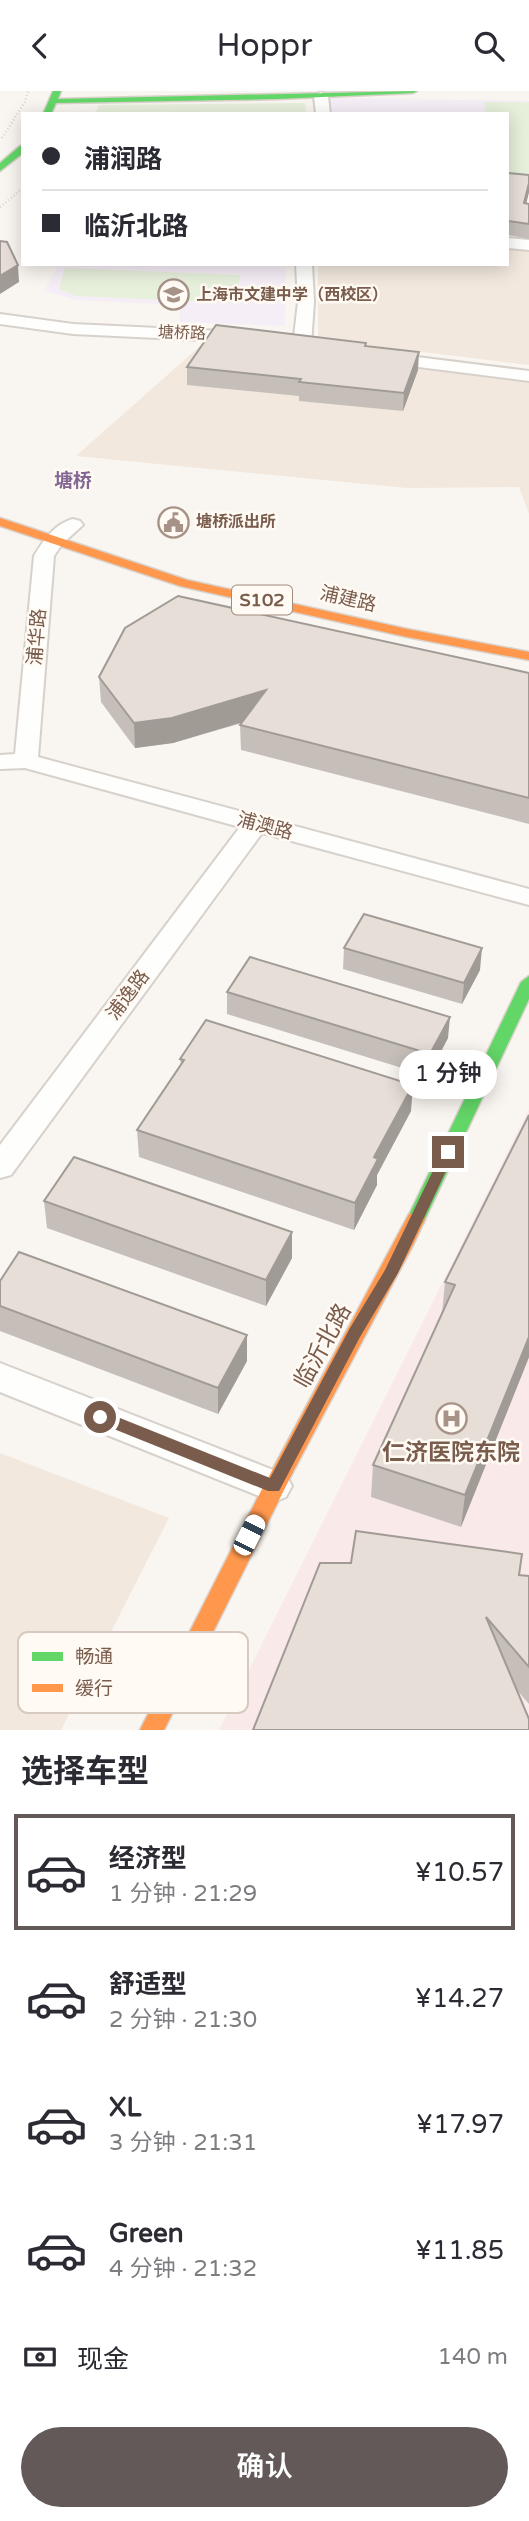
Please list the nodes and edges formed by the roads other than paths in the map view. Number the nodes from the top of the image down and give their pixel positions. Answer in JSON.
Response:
{"nodes":[{"id":1,"x":413,"y":91,"type":"edge"},
{"id":2,"x":321,"y":96,"type":"junction"},
{"id":3,"x":52,"y":102,"type":"edge"},
{"id":4,"x":77,"y":102,"type":"edge"},
{"id":5,"x":323,"y":112,"type":"edge"},
{"id":6,"x":21,"y":150,"type":"edge"},
{"id":7,"x":0,"y":168,"type":"edge"},
{"id":8,"x":509,"y":243,"type":"edge"},
{"id":9,"x":529,"y":245,"type":"edge"},
{"id":10,"x":304,"y":266,"type":"edge"},
{"id":11,"x":0,"y":319,"type":"edge"},
{"id":12,"x":262,"y":339,"type":"edge"},
{"id":13,"x":302,"y":345,"type":"edge"},
{"id":14,"x":370,"y":355,"type":"edge"},
{"id":15,"x":529,"y":376,"type":"edge"},
{"id":16,"x":49,"y":517,"type":"dead end"},
{"id":17,"x":0,"y":523,"type":"edge"},
{"id":18,"x":79,"y":527,"type":"joint"},
{"id":19,"x":54,"y":540,"type":"junction"},
{"id":20,"x":529,"y":656,"type":"edge"},
{"id":21,"x":26,"y":761,"type":"junction"},
{"id":22,"x":0,"y":762,"type":"edge"},
{"id":23,"x":256,"y":823,"type":"junction"},
{"id":24,"x":529,"y":897,"type":"edge"},
{"id":25,"x":529,"y":982,"type":"edge"},
{"id":26,"x":0,"y":1167,"type":"edge"},
{"id":27,"x":0,"y":1377,"type":"edge"},
{"id":28,"x":274,"y":1486,"type":"junction"},
{"id":29,"x":201,"y":1632,"type":"edge"},
{"id":30,"x":160,"y":1713,"type":"edge"},
{"id":31,"x":152,"y":1730,"type":"edge"}],
"edges":[{"from":1,"to":2,"type":"street"},
{"from":2,"to":4,"type":"street"},
{"from":2,"to":5,"type":"street"},
{"from":3,"to":4,"type":"street"},
{"from":6,"to":7,"type":"street"},
{"from":8,"to":9,"type":"street"},
{"from":10,"to":13,"type":"street"},
{"from":11,"to":12,"type":"street","name":"塘桥路"},
{"from":14,"to":15,"type":"street"},
{"from":16,"to":18,"type":"street"},
{"from":17,"to":19,"type":"street","name":"浦建路","number":"S102"},
{"from":18,"to":19,"type":"street"},
{"from":19,"to":20,"type":"street","name":"浦建路","number":"S102"},
{"from":19,"to":21,"type":"street","name":"浦华路"},
{"from":21,"to":22,"type":"street","name":"浦澳路"},
{"from":21,"to":23,"type":"street","name":"浦澳路"},
{"from":23,"to":24,"type":"street","name":"浦澳路"},
{"from":23,"to":26,"type":"street","name":"浦逸路"},
{"from":25,"to":28,"type":"street","name":"临沂北路"},
{"from":27,"to":28,"type":"street"},
{"from":28,"to":29,"type":"street","name":"临沂北路"},
{"from":30,"to":31,"type":"street","name":"临沂北路"}]}
